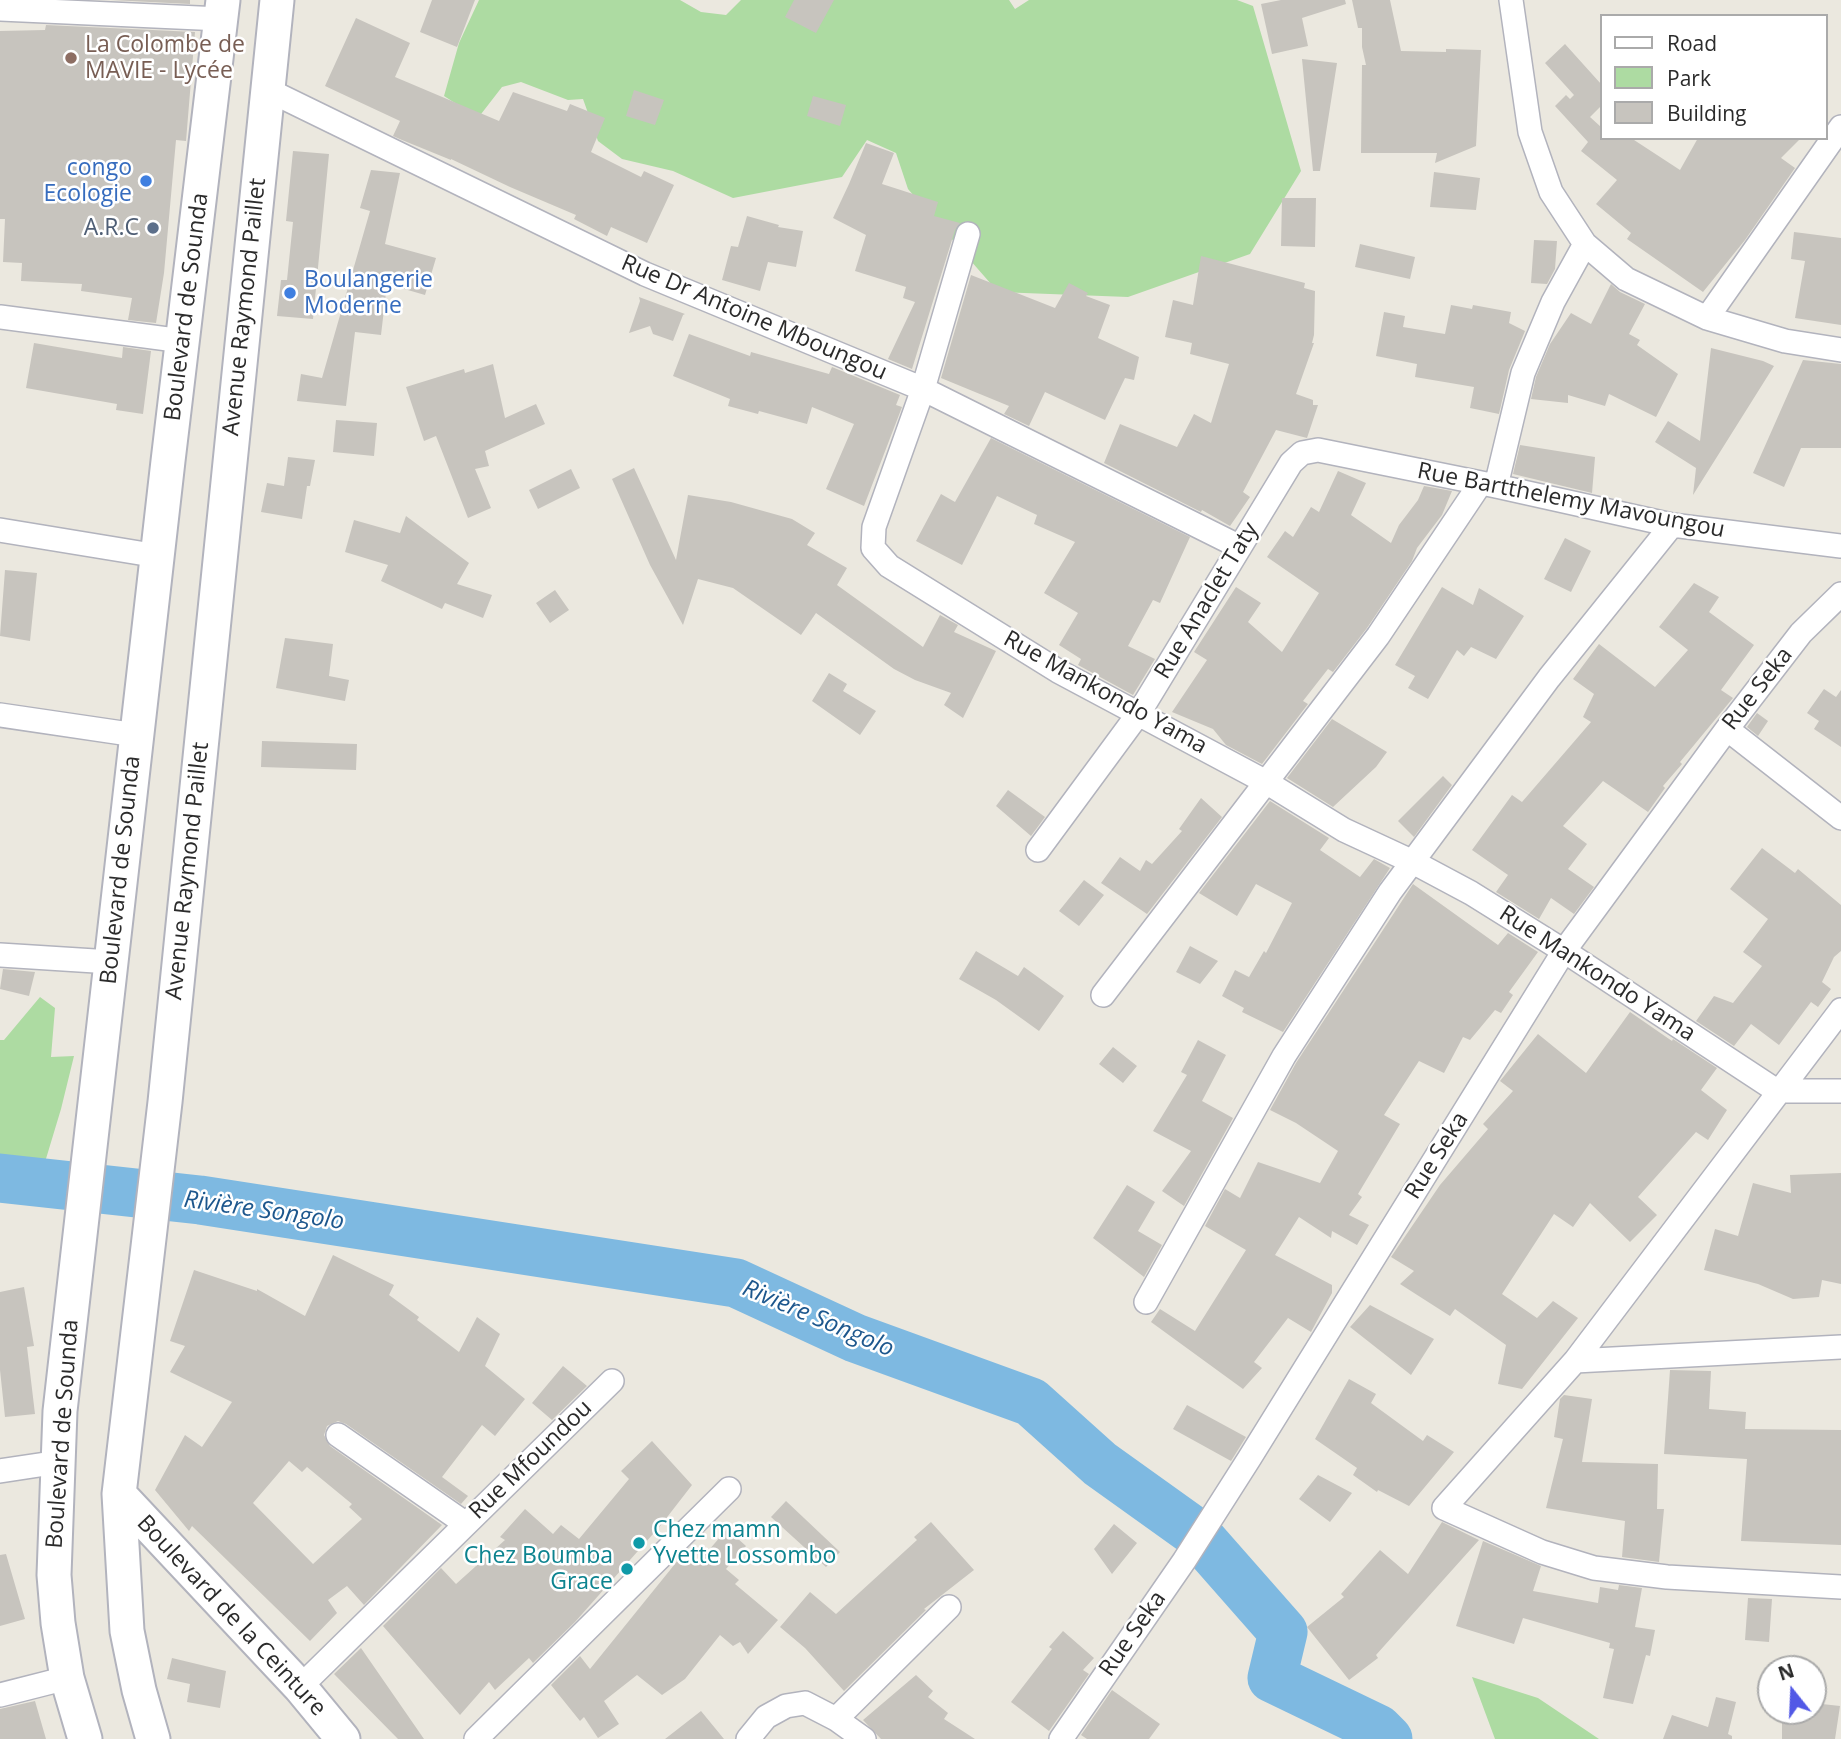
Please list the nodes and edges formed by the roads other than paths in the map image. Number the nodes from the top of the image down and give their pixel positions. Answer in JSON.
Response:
{"nodes":[{"id":1,"x":277,"y":0,"type":"edge"},
{"id":2,"x":0,"y":9,"type":"edge"},
{"id":3,"x":222,"y":9,"type":"edge"},
{"id":4,"x":1513,"y":10,"type":"edge"},
{"id":5,"x":268,"y":90,"type":"junction"},
{"id":6,"x":1841,"y":127,"type":"edge"},
{"id":7,"x":1832,"y":150,"type":"edge"},
{"id":8,"x":968,"y":234,"type":"dead end"},
{"id":9,"x":1585,"y":244,"type":"junction"},
{"id":10,"x":0,"y":317,"type":"edge"},
{"id":11,"x":1707,"y":318,"type":"junction"},
{"id":12,"x":183,"y":341,"type":"junction"},
{"id":13,"x":1841,"y":350,"type":"edge"},
{"id":14,"x":923,"y":389,"type":"junction"},
{"id":15,"x":1302,"y":453,"type":"joint"},
{"id":16,"x":1488,"y":485,"type":"junction"},
{"id":17,"x":1672,"y":525,"type":"junction"},
{"id":18,"x":0,"y":530,"type":"edge"},
{"id":19,"x":1841,"y":546,"type":"edge"},
{"id":20,"x":1240,"y":547,"type":"junction"},
{"id":21,"x":158,"y":555,"type":"junction"},
{"id":22,"x":1841,"y":593,"type":"edge"},
{"id":23,"x":1139,"y":713,"type":"junction"},
{"id":24,"x":0,"y":715,"type":"edge"},
{"id":25,"x":1727,"y":729,"type":"junction"},
{"id":26,"x":136,"y":735,"type":"junction"},
{"id":27,"x":1266,"y":782,"type":"junction"},
{"id":28,"x":1841,"y":818,"type":"edge"},
{"id":29,"x":1038,"y":850,"type":"dead end"},
{"id":30,"x":1413,"y":862,"type":"junction"},
{"id":31,"x":1564,"y":951,"type":"junction"},
{"id":32,"x":0,"y":955,"type":"edge"},
{"id":33,"x":111,"y":962,"type":"junction"},
{"id":34,"x":1103,"y":995,"type":"dead end"},
{"id":35,"x":1841,"y":1010,"type":"edge"},
{"id":36,"x":1777,"y":1091,"type":"junction"},
{"id":37,"x":1841,"y":1091,"type":"edge"},
{"id":38,"x":1146,"y":1302,"type":"dead end"},
{"id":39,"x":1841,"y":1347,"type":"edge"},
{"id":40,"x":1575,"y":1361,"type":"junction"},
{"id":41,"x":612,"y":1381,"type":"dead end"},
{"id":42,"x":338,"y":1436,"type":"dead end"},
{"id":43,"x":58,"y":1462,"type":"junction"},
{"id":44,"x":0,"y":1471,"type":"edge"},
{"id":45,"x":729,"y":1489,"type":"dead end"},
{"id":46,"x":118,"y":1494,"type":"junction"},
{"id":47,"x":466,"y":1524,"type":"junction"},
{"id":48,"x":1841,"y":1587,"type":"edge"},
{"id":49,"x":949,"y":1607,"type":"dead end"},
{"id":50,"x":67,"y":1678,"type":"junction"},
{"id":51,"x":300,"y":1687,"type":"junction"},
{"id":52,"x":0,"y":1695,"type":"edge"},
{"id":53,"x":836,"y":1719,"type":"junction"},
{"id":54,"x":85,"y":1739,"type":"edge"},
{"id":55,"x":153,"y":1739,"type":"edge"},
{"id":56,"x":343,"y":1739,"type":"edge"},
{"id":57,"x":476,"y":1739,"type":"edge"},
{"id":58,"x":748,"y":1739,"type":"edge"},
{"id":59,"x":864,"y":1739,"type":"edge"},
{"id":60,"x":1061,"y":1739,"type":"edge"}],
"edges":[{"from":1,"to":5,"type":"main road","name":"Avenue Raymond Paillet"},
{"from":2,"to":3,"type":"street"},
{"from":3,"to":12,"type":"main road","name":"Boulevard de Sounda"},
{"from":4,"to":9,"type":"street"},
{"from":5,"to":14,"type":"street","name":"Rue Dr Antoine Mboungou"},
{"from":5,"to":46,"type":"main road","name":"Avenue Raymond Paillet"},
{"from":6,"to":7,"type":"street"},
{"from":7,"to":11,"type":"street"},
{"from":8,"to":14,"type":"street"},
{"from":9,"to":11,"type":"street"},
{"from":9,"to":16,"type":"street"},
{"from":10,"to":12,"type":"street"},
{"from":11,"to":13,"type":"street"},
{"from":12,"to":21,"type":"main road","name":"Boulevard de Sounda"},
{"from":14,"to":20,"type":"street","name":"Rue Dr Antoine Mboungou"},
{"from":14,"to":23,"type":"street","name":"Rue Mankondo Yama"},
{"from":15,"to":16,"type":"street","name":"Rue Bartthelemy Mavoungou"},
{"from":15,"to":20,"type":"street","name":"Rue Anaclet Taty"},
{"from":16,"to":17,"type":"street","name":"Rue Bartthelemy Mavoungou"},
{"from":16,"to":27,"type":"street"},
{"from":17,"to":19,"type":"street","name":"Rue Bartthelemy Mavoungou"},
{"from":17,"to":30,"type":"street"},
{"from":18,"to":21,"type":"street"},
{"from":20,"to":23,"type":"street","name":"Rue Anaclet Taty"},
{"from":21,"to":26,"type":"main road","name":"Boulevard de Sounda"},
{"from":22,"to":25,"type":"street","name":"Rue Seka"},
{"from":23,"to":27,"type":"street","name":"Rue Mankondo Yama"},
{"from":23,"to":29,"type":"street","name":"Rue Anaclet Taty"},
{"from":24,"to":26,"type":"street"},
{"from":25,"to":28,"type":"street"},
{"from":25,"to":31,"type":"street","name":"Rue Seka"},
{"from":26,"to":33,"type":"main road","name":"Boulevard de Sounda"},
{"from":27,"to":30,"type":"street","name":"Rue Mankondo Yama"},
{"from":27,"to":34,"type":"street"},
{"from":30,"to":31,"type":"street","name":"Rue Mankondo Yama"},
{"from":30,"to":38,"type":"street"},
{"from":31,"to":36,"type":"street","name":"Rue Mankondo Yama"},
{"from":31,"to":60,"type":"street","name":"Rue Seka"},
{"from":32,"to":33,"type":"street"},
{"from":33,"to":43,"type":"main road","name":"Boulevard de Sounda"},
{"from":35,"to":36,"type":"street"},
{"from":36,"to":37,"type":"street"},
{"from":36,"to":40,"type":"street"},
{"from":39,"to":40,"type":"street"},
{"from":40,"to":48,"type":"street"},
{"from":41,"to":47,"type":"street","name":"Rue Mfoundou"},
{"from":42,"to":47,"type":"street"},
{"from":43,"to":44,"type":"street"},
{"from":43,"to":50,"type":"main road","name":"Boulevard de Sounda"},
{"from":45,"to":57,"type":"street"},
{"from":46,"to":51,"type":"main road","name":"Boulevard de la Ceinture"},
{"from":46,"to":55,"type":"main road","name":"Avenue Raymond Paillet"},
{"from":47,"to":51,"type":"street","name":"Rue Mfoundou"},
{"from":49,"to":53,"type":"street"},
{"from":50,"to":52,"type":"street"},
{"from":50,"to":54,"type":"main road","name":"Boulevard de Sounda"},
{"from":51,"to":56,"type":"main road","name":"Boulevard de la Ceinture"},
{"from":53,"to":58,"type":"street"},
{"from":53,"to":59,"type":"street"}]}
